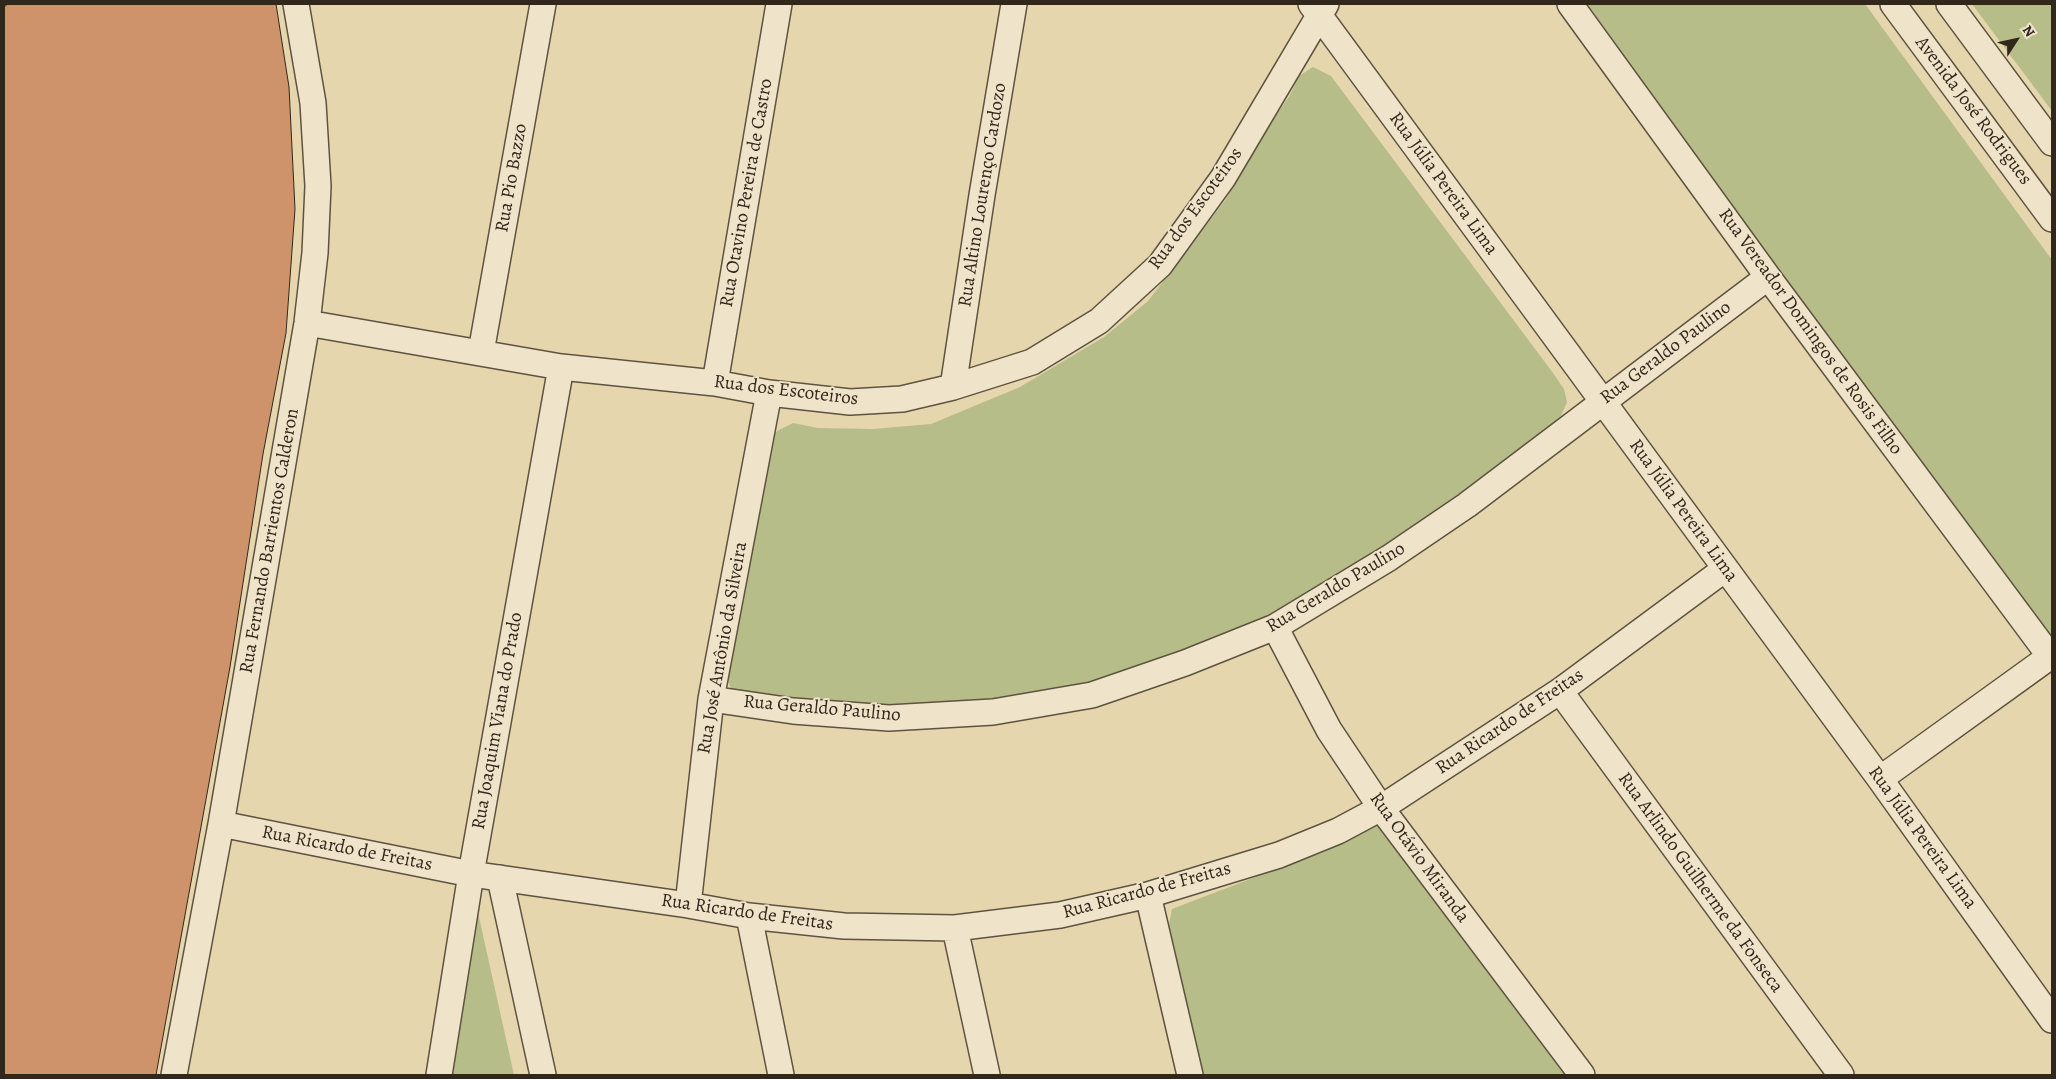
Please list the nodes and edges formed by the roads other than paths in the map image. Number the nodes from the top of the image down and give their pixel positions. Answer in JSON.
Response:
{"nodes":[{"id":1,"x":296,"y":4,"type":"edge"},
{"id":2,"x":543,"y":4,"type":"edge"},
{"id":3,"x":779,"y":4,"type":"edge"},
{"id":4,"x":1014,"y":4,"type":"edge"},
{"id":5,"x":1570,"y":4,"type":"edge"},
{"id":6,"x":1893,"y":4,"type":"edge"},
{"id":7,"x":1949,"y":4,"type":"edge"},
{"id":8,"x":1319,"y":7,"type":"edge"},
{"id":9,"x":2052,"y":144,"type":"edge"},
{"id":10,"x":2052,"y":219,"type":"edge"},
{"id":11,"x":1768,"y":277,"type":"junction"},
{"id":12,"x":308,"y":323,"type":"junction"},
{"id":13,"x":480,"y":352,"type":"junction"},
{"id":14,"x":560,"y":367,"type":"junction"},
{"id":15,"x":715,"y":382,"type":"junction"},
{"id":16,"x":953,"y":387,"type":"junction"},
{"id":17,"x":769,"y":393,"type":"junction"},
{"id":18,"x":1602,"y":401,"type":"junction"},
{"id":19,"x":1725,"y":569,"type":"junction"},
{"id":20,"x":1275,"y":628,"type":"junction"},
{"id":21,"x":2052,"y":657,"type":"edge"},
{"id":22,"x":1560,"y":691,"type":"junction"},
{"id":23,"x":711,"y":699,"type":"junction"},
{"id":24,"x":1880,"y":779,"type":"junction"},
{"id":25,"x":1381,"y":808,"type":"junction"},
{"id":26,"x":221,"y":824,"type":"junction"},
{"id":27,"x":471,"y":874,"type":"junction"},
{"id":28,"x":500,"y":878,"type":"junction"},
{"id":29,"x":1148,"y":895,"type":"junction"},
{"id":30,"x":688,"y":905,"type":"junction"},
{"id":31,"x":749,"y":916,"type":"junction"},
{"id":32,"x":954,"y":928,"type":"junction"},
{"id":33,"x":2052,"y":1020,"type":"edge"},
{"id":34,"x":174,"y":1075,"type":"edge"},
{"id":35,"x":439,"y":1075,"type":"edge"},
{"id":36,"x":543,"y":1075,"type":"edge"},
{"id":37,"x":781,"y":1075,"type":"edge"},
{"id":38,"x":987,"y":1075,"type":"edge"},
{"id":39,"x":1190,"y":1075,"type":"edge"},
{"id":40,"x":1582,"y":1075,"type":"edge"},
{"id":41,"x":1841,"y":1075,"type":"edge"}],
"edges":[{"from":1,"to":12,"type":"street","name":"Rua Fernando Barrientos Calderon"},
{"from":2,"to":13,"type":"street","name":"Rua Pio Bazzo"},
{"from":3,"to":15,"type":"street","name":"Rua Otavino Pereira de Castro"},
{"from":4,"to":16,"type":"street","name":"Rua Altino Lourenço Cardozo"},
{"from":5,"to":11,"type":"street","name":"Rua Vereador Domingos de Rosis Filho"},
{"from":6,"to":10,"type":"street","name":"Avenida José Rodrigues"},
{"from":7,"to":9,"type":"street"},
{"from":8,"to":16,"type":"street","name":"Rua dos Escoteiros"},
{"from":8,"to":18,"type":"street","name":"Rua Júlia Pereira Lima"},
{"from":11,"to":18,"type":"street","name":"Rua Geraldo Paulino"},
{"from":11,"to":21,"type":"street","name":"Rua Vereador Domingos de Rosis Filho"},
{"from":12,"to":13,"type":"street","name":"Rua dos Escoteiros"},
{"from":12,"to":26,"type":"street","name":"Rua Fernando Barrientos Calderon"},
{"from":13,"to":14,"type":"street","name":"Rua dos Escoteiros"},
{"from":14,"to":15,"type":"street","name":"Rua dos Escoteiros"},
{"from":14,"to":27,"type":"street","name":"Rua Joaquim Viana do Prado"},
{"from":15,"to":17,"type":"street","name":"Rua dos Escoteiros"},
{"from":16,"to":17,"type":"street","name":"Rua dos Escoteiros"},
{"from":17,"to":23,"type":"street","name":"Rua José Antônio da Silveira"},
{"from":18,"to":19,"type":"street","name":"Rua Júlia Pereira Lima"},
{"from":18,"to":20,"type":"street","name":"Rua Geraldo Paulino"},
{"from":19,"to":22,"type":"street","name":"Rua Ricardo de Freitas"},
{"from":19,"to":24,"type":"street","name":"Rua Júlia Pereira Lima"},
{"from":20,"to":23,"type":"street","name":"Rua Geraldo Paulino"},
{"from":20,"to":25,"type":"street","name":"Rua Otávio Miranda"},
{"from":21,"to":24,"type":"street"},
{"from":22,"to":25,"type":"street","name":"Rua Ricardo de Freitas"},
{"from":22,"to":41,"type":"street","name":"Rua Arlindo Guilherme da Fonseca"},
{"from":23,"to":30,"type":"street","name":"Rua José Antônio da Silveira"},
{"from":24,"to":33,"type":"street","name":"Rua Júlia Pereira Lima"},
{"from":25,"to":29,"type":"street","name":"Rua Ricardo de Freitas"},
{"from":25,"to":40,"type":"street","name":"Rua Otávio Miranda"},
{"from":26,"to":27,"type":"street","name":"Rua Ricardo de Freitas"},
{"from":26,"to":34,"type":"street","name":"Rua Fernando Barrientos Calderon"},
{"from":27,"to":28,"type":"street","name":"Rua Ricardo de Freitas"},
{"from":27,"to":35,"type":"street","name":"Rua Joaquim Viana do Prado"},
{"from":28,"to":30,"type":"street","name":"Rua Ricardo de Freitas"},
{"from":28,"to":36,"type":"street"},
{"from":29,"to":32,"type":"street","name":"Rua Ricardo de Freitas"},
{"from":29,"to":39,"type":"street"},
{"from":30,"to":31,"type":"street","name":"Rua Ricardo de Freitas"},
{"from":31,"to":32,"type":"street","name":"Rua Ricardo de Freitas"},
{"from":31,"to":37,"type":"street"},
{"from":32,"to":38,"type":"street"}]}
